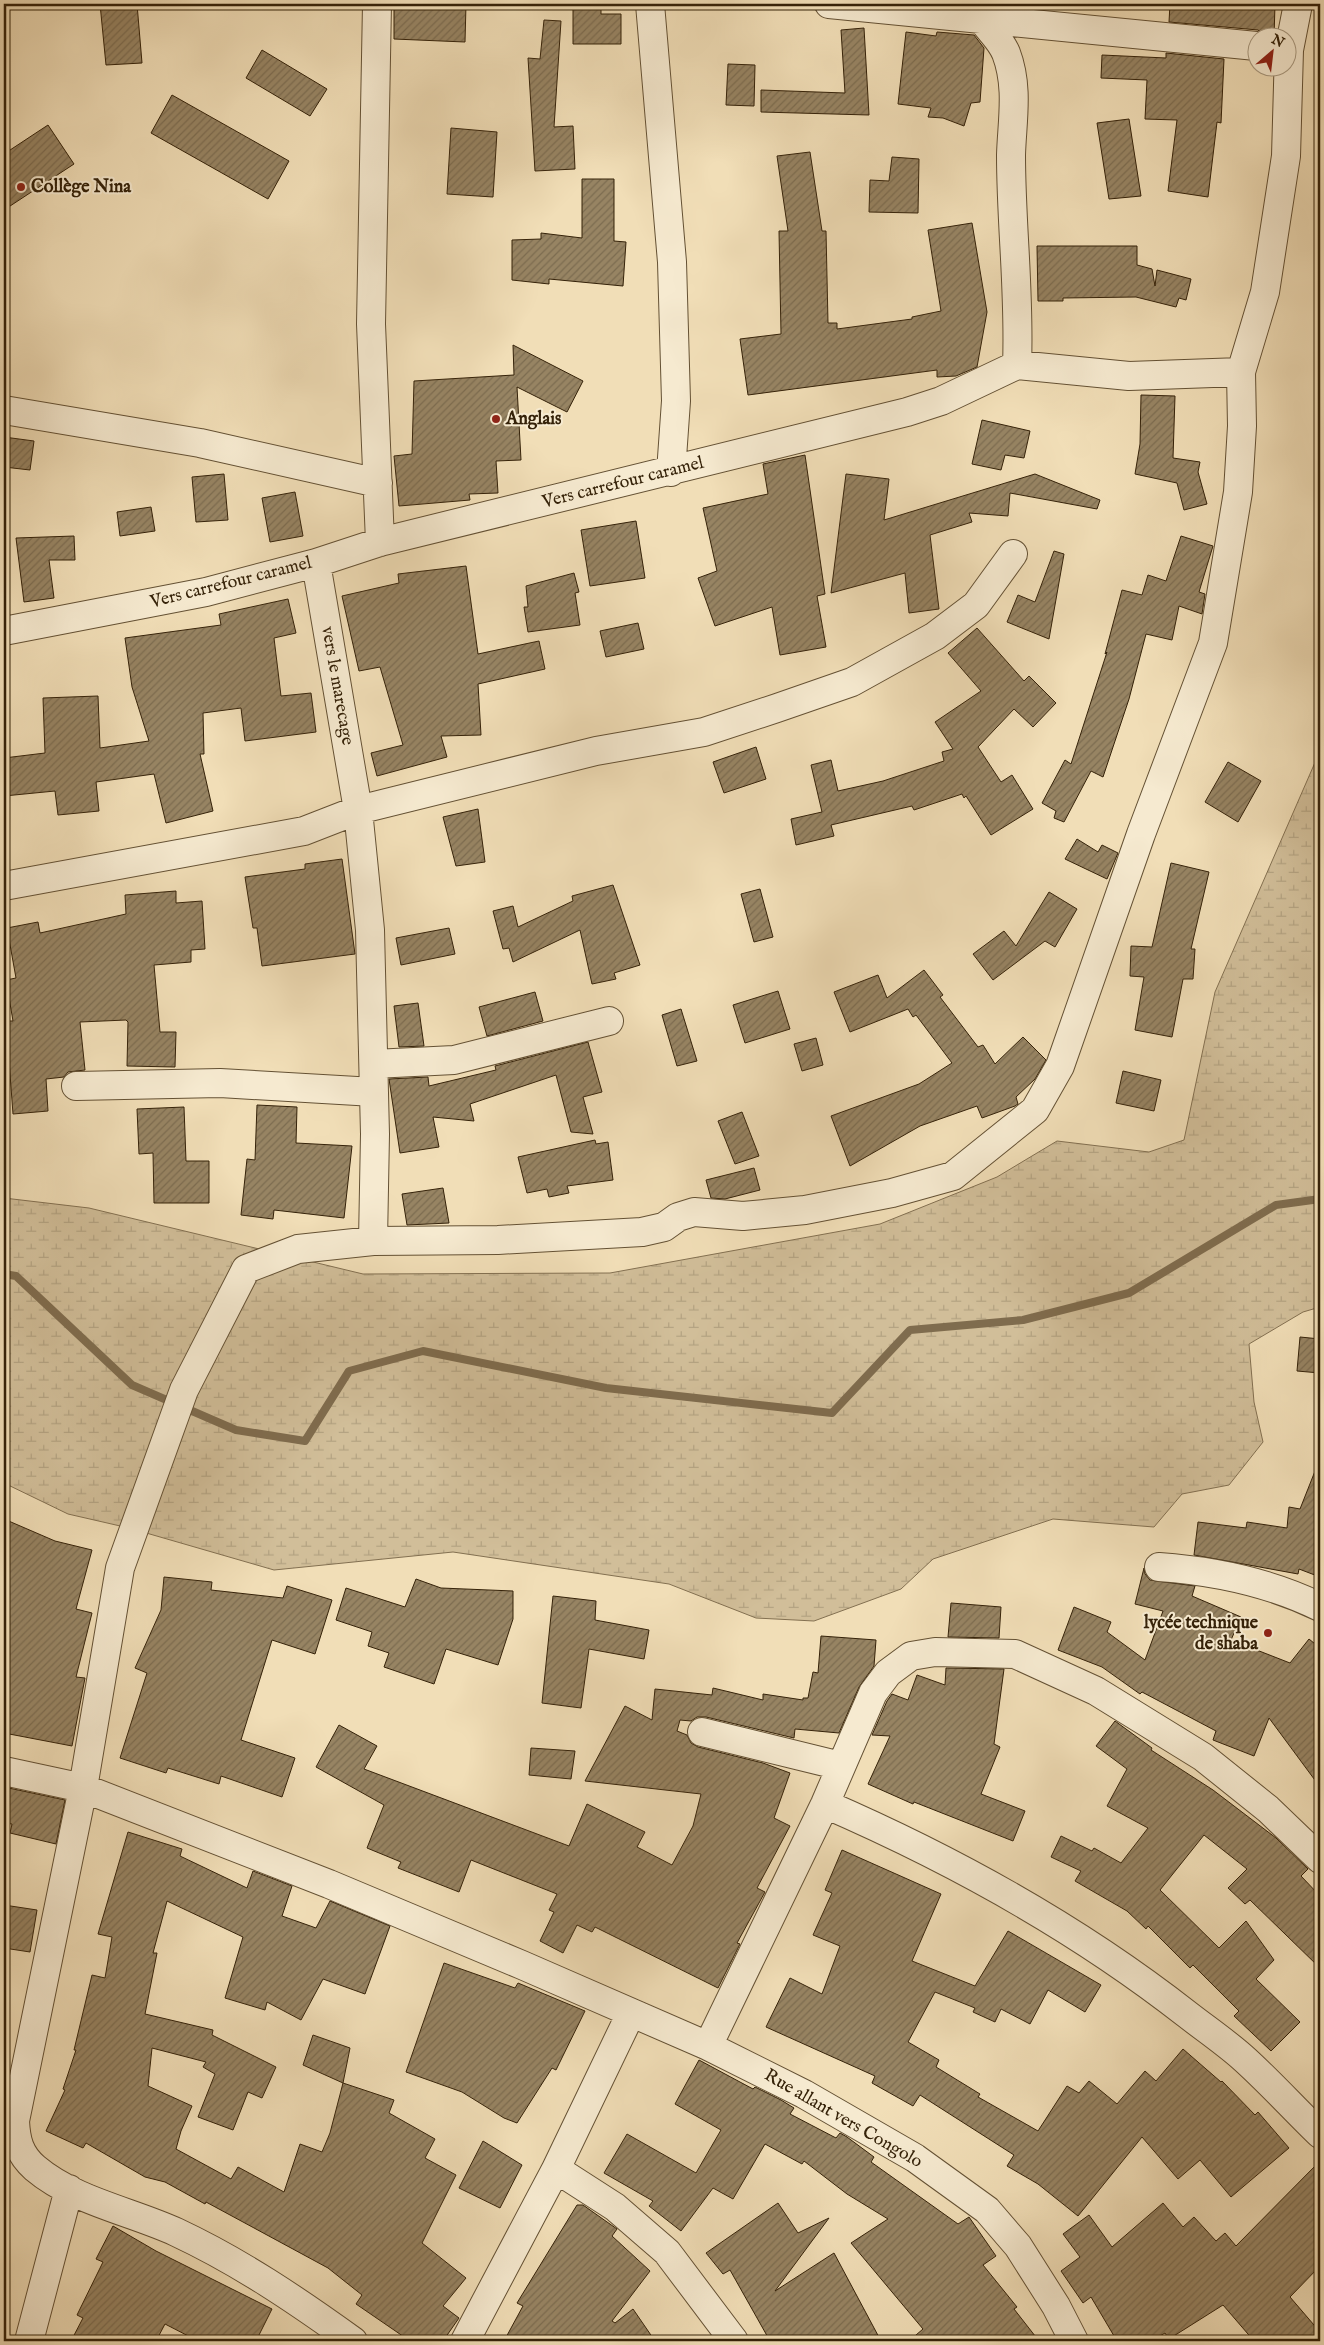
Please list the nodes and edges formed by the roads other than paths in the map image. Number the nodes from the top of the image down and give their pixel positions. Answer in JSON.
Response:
{"nodes":[{"id":1,"x":377,"y":4,"type":"edge"},
{"id":2,"x":650,"y":4,"type":"edge"},
{"id":3,"x":829,"y":4,"type":"edge"},
{"id":4,"x":1298,"y":4,"type":"edge"},
{"id":5,"x":977,"y":11,"type":"edge"},
{"id":6,"x":1293,"y":28,"type":"edge"},
{"id":7,"x":1246,"y":45,"type":"edge"},
{"id":8,"x":1287,"y":78,"type":"edge"},
{"id":9,"x":1017,"y":365,"type":"junction"},
{"id":10,"x":1241,"y":372,"type":"junction"},
{"id":11,"x":4,"y":410,"type":"edge"},
{"id":12,"x":671,"y":472,"type":"junction"},
{"id":13,"x":378,"y":483,"type":"junction"},
{"id":14,"x":380,"y":542,"type":"junction"},
{"id":15,"x":1013,"y":554,"type":"dead end"},
{"id":16,"x":316,"y":563,"type":"junction"},
{"id":17,"x":4,"y":631,"type":"edge"},
{"id":18,"x":358,"y":810,"type":"junction"},
{"id":19,"x":4,"y":886,"type":"edge"},
{"id":20,"x":609,"y":1021,"type":"dead end"},
{"id":21,"x":374,"y":1064,"type":"junction"},
{"id":22,"x":76,"y":1086,"type":"dead end"},
{"id":23,"x":374,"y":1092,"type":"junction"},
{"id":24,"x":373,"y":1241,"type":"junction"},
{"id":25,"x":1159,"y":1567,"type":"dead end"},
{"id":26,"x":1320,"y":1607,"type":"edge"},
{"id":27,"x":702,"y":1732,"type":"dead end"},
{"id":28,"x":841,"y":1766,"type":"junction"},
{"id":29,"x":4,"y":1772,"type":"edge"},
{"id":30,"x":83,"y":1788,"type":"junction"},
{"id":31,"x":825,"y":1804,"type":"junction"},
{"id":32,"x":1320,"y":1859,"type":"edge"},
{"id":33,"x":631,"y":2013,"type":"junction"},
{"id":34,"x":708,"y":2046,"type":"junction"},
{"id":35,"x":1320,"y":2134,"type":"edge"},
{"id":36,"x":10,"y":2142,"type":"edge"},
{"id":37,"x":556,"y":2169,"type":"junction"},
{"id":38,"x":69,"y":2189,"type":"junction"},
{"id":39,"x":29,"y":2341,"type":"edge"},
{"id":40,"x":353,"y":2341,"type":"edge"},
{"id":41,"x":465,"y":2341,"type":"edge"},
{"id":42,"x":734,"y":2341,"type":"edge"},
{"id":43,"x":1074,"y":2341,"type":"edge"}],
"edges":[{"from":1,"to":13,"type":"street"},
{"from":2,"to":12,"type":"street"},
{"from":3,"to":5,"type":"street"},
{"from":4,"to":6,"type":"street"},
{"from":5,"to":7,"type":"street"},
{"from":5,"to":9,"type":"street"},
{"from":8,"to":10,"type":"street"},
{"from":9,"to":10,"type":"street"},
{"from":9,"to":12,"type":"street","name":"Vers carrefour caramel"},
{"from":10,"to":24,"type":"street"},
{"from":11,"to":13,"type":"street"},
{"from":12,"to":14,"type":"street","name":"Vers carrefour caramel"},
{"from":13,"to":14,"type":"street"},
{"from":14,"to":16,"type":"street","name":"Vers carrefour caramel"},
{"from":15,"to":18,"type":"street"},
{"from":16,"to":17,"type":"street","name":"Vers carrefour caramel"},
{"from":16,"to":18,"type":"street","name":"vers le marecage"},
{"from":18,"to":19,"type":"street"},
{"from":18,"to":21,"type":"street","name":"vers le marecage"},
{"from":20,"to":21,"type":"street"},
{"from":21,"to":23,"type":"street","name":"vers le marecage"},
{"from":22,"to":23,"type":"street"},
{"from":23,"to":24,"type":"street","name":"vers le marecage"},
{"from":24,"to":30,"type":"street"},
{"from":25,"to":26,"type":"street"},
{"from":27,"to":28,"type":"street"},
{"from":28,"to":31,"type":"street"},
{"from":28,"to":32,"type":"street"},
{"from":29,"to":30,"type":"street","name":"Rue allant vers Congolo"},
{"from":30,"to":33,"type":"street","name":"Rue allant vers Congolo"},
{"from":30,"to":36,"type":"street"},
{"from":31,"to":34,"type":"street"},
{"from":31,"to":35,"type":"street"},
{"from":33,"to":34,"type":"street","name":"Rue allant vers Congolo"},
{"from":33,"to":37,"type":"street"},
{"from":34,"to":43,"type":"street","name":"Rue allant vers Congolo"},
{"from":36,"to":38,"type":"street"},
{"from":37,"to":41,"type":"street"},
{"from":37,"to":42,"type":"street"},
{"from":38,"to":39,"type":"street"},
{"from":38,"to":40,"type":"street"}]}
